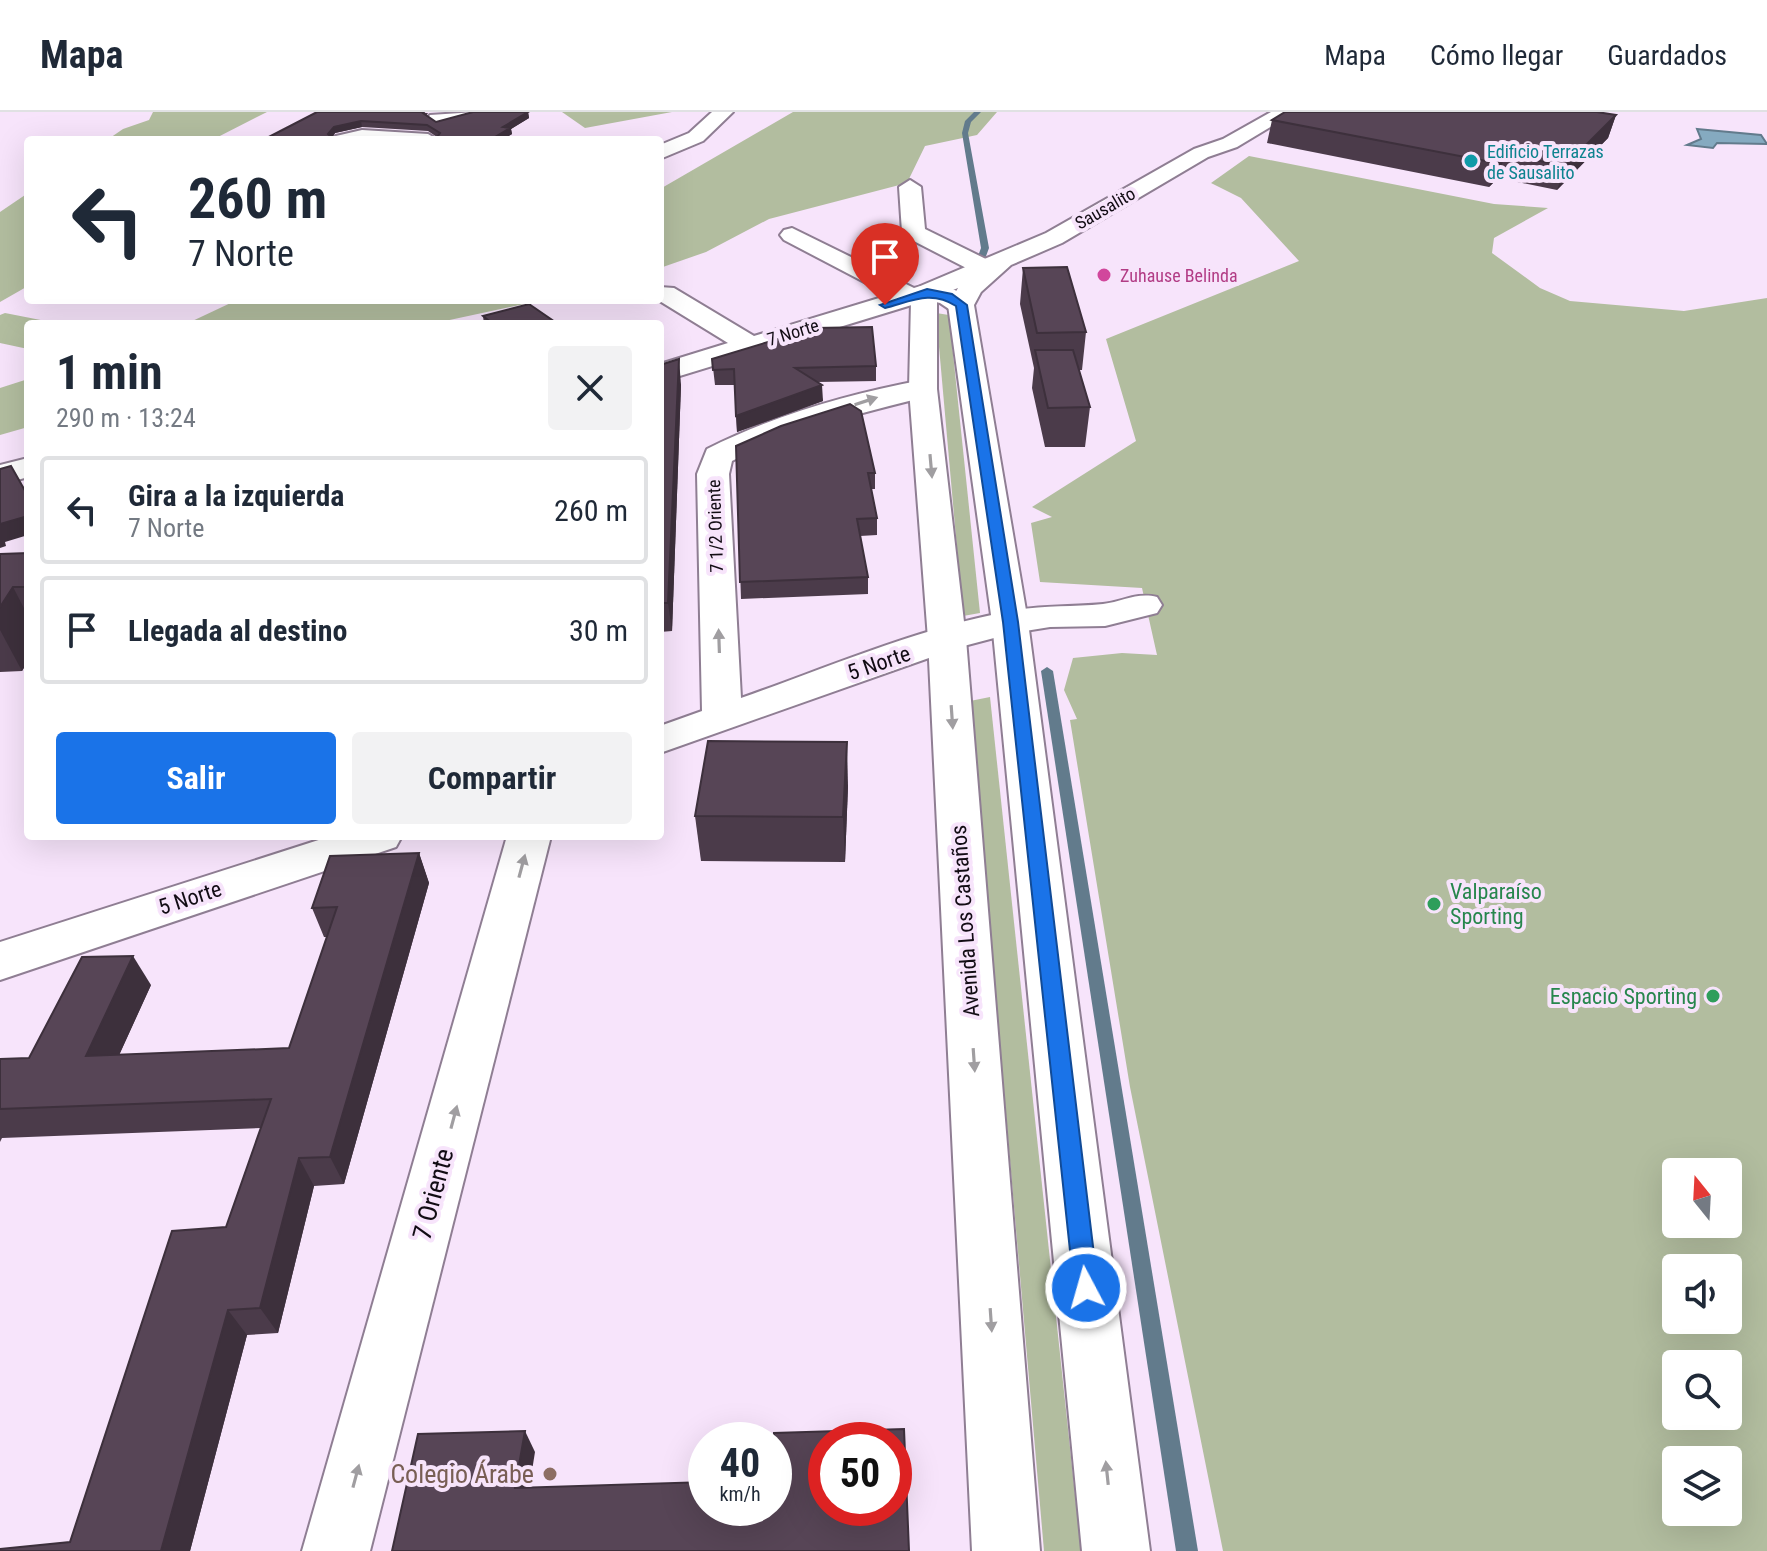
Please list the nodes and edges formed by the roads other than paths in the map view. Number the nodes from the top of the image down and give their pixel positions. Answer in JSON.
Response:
{"nodes":[{"id":1,"x":466,"y":112,"type":"edge"},
{"id":2,"x":723,"y":112,"type":"edge"},
{"id":3,"x":1261,"y":112,"type":"edge"},
{"id":4,"x":1285,"y":112,"type":"edge"},
{"id":5,"x":440,"y":115,"type":"edge"},
{"id":6,"x":432,"y":136,"type":"edge"},
{"id":7,"x":664,"y":151,"type":"edge"},
{"id":8,"x":1201,"y":153,"type":"junction"},
{"id":9,"x":910,"y":187,"type":"dead end"},
{"id":10,"x":792,"y":235,"type":"dead end"},
{"id":11,"x":996,"y":264,"type":"junction"},
{"id":12,"x":665,"y":293,"type":"dead end"},
{"id":13,"x":920,"y":294,"type":"junction"},
{"id":14,"x":961,"y":305,"type":"junction"},
{"id":15,"x":750,"y":345,"type":"junction"},
{"id":16,"x":664,"y":372,"type":"edge"},
{"id":17,"x":923,"y":389,"type":"junction"},
{"id":18,"x":24,"y":468,"type":"edge"},
{"id":19,"x":0,"y":475,"type":"edge"},
{"id":20,"x":1148,"y":619,"type":"dead end"},
{"id":21,"x":1010,"y":622,"type":"junction"},
{"id":22,"x":947,"y":639,"type":"junction"},
{"id":23,"x":722,"y":719,"type":"junction"},
{"id":24,"x":664,"y":739,"type":"edge"},
{"id":25,"x":368,"y":840,"type":"edge"},
{"id":26,"x":528,"y":840,"type":"edge"},
{"id":27,"x":0,"y":961,"type":"edge"},
{"id":28,"x":336,"y":1551,"type":"edge"},
{"id":29,"x":1006,"y":1551,"type":"edge"},
{"id":30,"x":1116,"y":1551,"type":"edge"}],
"edges":[{"from":1,"to":5,"type":"main road"},
{"from":2,"to":7,"type":"main road"},
{"from":3,"to":8,"type":"main road","name":"Sausalito"},
{"from":4,"to":8,"type":"main road","name":"Sausalito"},
{"from":5,"to":6,"type":"main road"},
{"from":8,"to":11,"type":"main road","name":"Sausalito"},
{"from":9,"to":11,"type":"main road"},
{"from":10,"to":13,"type":"main road"},
{"from":11,"to":13,"type":"main road","name":"Sausalito"},
{"from":11,"to":14,"type":"main road","name":"Sausalito"},
{"from":12,"to":15,"type":"main road"},
{"from":13,"to":14,"type":"main road"},
{"from":13,"to":15,"type":"main road","name":"7 Norte"},
{"from":13,"to":17,"type":"main road","name":"Avenida Los Castaños"},
{"from":14,"to":21,"type":"main road"},
{"from":15,"to":16,"type":"main road","name":"7 Norte"},
{"from":17,"to":22,"type":"main road","name":"Avenida Los Castaños","one_way":true},
{"from":23,"to":17,"type":"main road","name":"7 1/2 Oriente","one_way":true},
{"from":18,"to":19,"type":"main road"},
{"from":20,"to":21,"type":"main road","name":"5 Norte"},
{"from":21,"to":22,"type":"main road","name":"5 Norte"},
{"from":30,"to":21,"type":"main road","one_way":true},
{"from":22,"to":23,"type":"main road","name":"5 Norte"},
{"from":22,"to":29,"type":"main road","name":"Avenida Los Castaños","one_way":true},
{"from":23,"to":24,"type":"main road","name":"5 Norte"},
{"from":25,"to":27,"type":"main road","name":"5 Norte"},
{"from":28,"to":26,"type":"main road","name":"7 Oriente","one_way":true}]}
